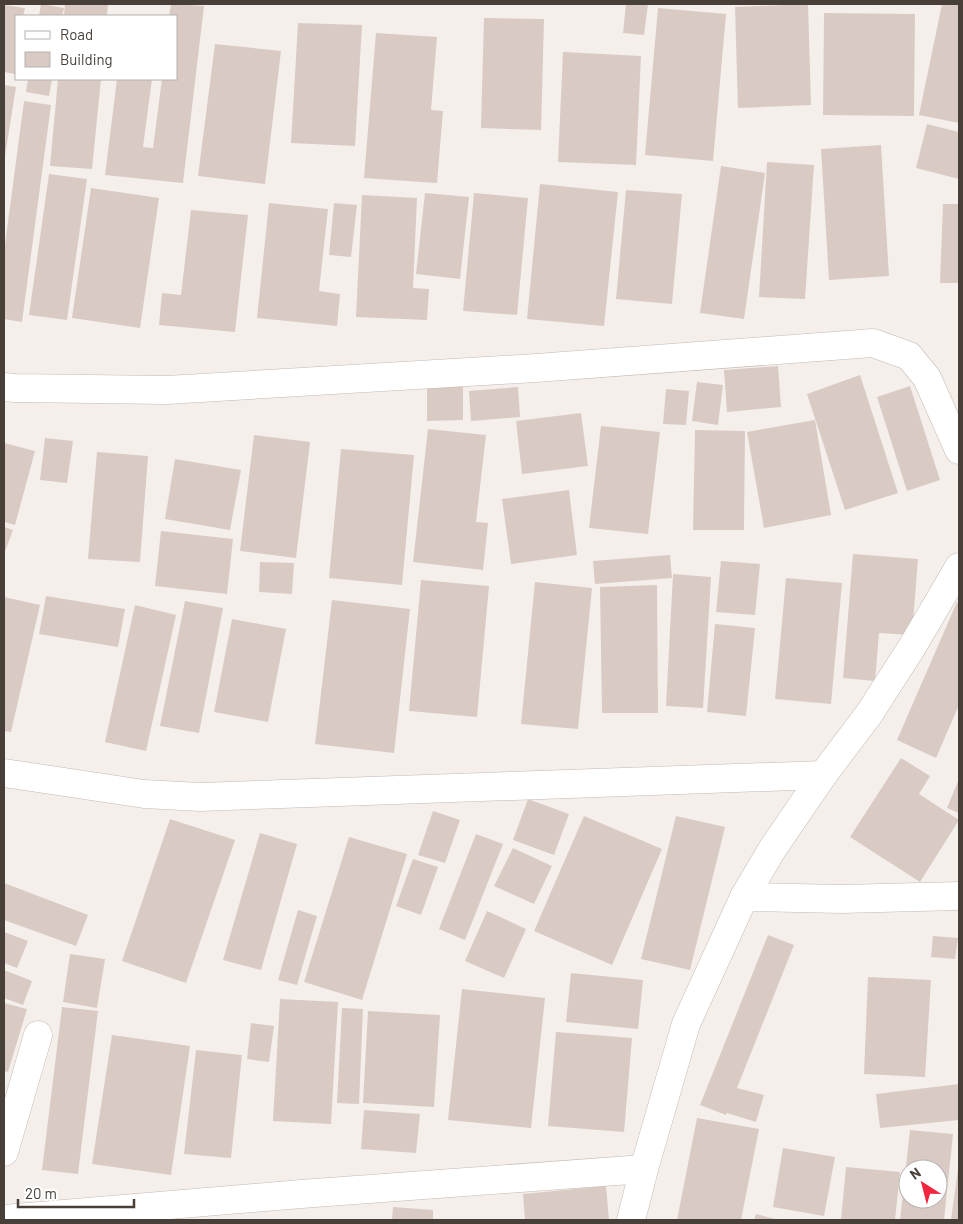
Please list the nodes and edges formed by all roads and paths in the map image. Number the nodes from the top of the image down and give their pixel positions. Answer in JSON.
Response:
{"nodes":[{"id":1,"x":4,"y":387,"type":"edge"},
{"id":2,"x":959,"y":450,"type":"edge"},
{"id":3,"x":959,"y":567,"type":"edge"},
{"id":4,"x":4,"y":773,"type":"edge"},
{"id":5,"x":823,"y":775,"type":"junction"},
{"id":6,"x":959,"y":896,"type":"edge"},
{"id":7,"x":744,"y":897,"type":"junction"},
{"id":8,"x":38,"y":1035,"type":"dead end"},
{"id":9,"x":4,"y":1152,"type":"edge"},
{"id":10,"x":644,"y":1169,"type":"junction"},
{"id":11,"x":4,"y":1219,"type":"edge"},
{"id":12,"x":631,"y":1220,"type":"edge"}],
"edges":[{"from":1,"to":2,"type":"street"},
{"from":3,"to":5,"type":"street"},
{"from":4,"to":5,"type":"street"},
{"from":5,"to":7,"type":"street"},
{"from":6,"to":7,"type":"street"},
{"from":7,"to":10,"type":"street"},
{"from":8,"to":9,"type":"street"},
{"from":10,"to":11,"type":"street"},
{"from":10,"to":12,"type":"street"}]}
